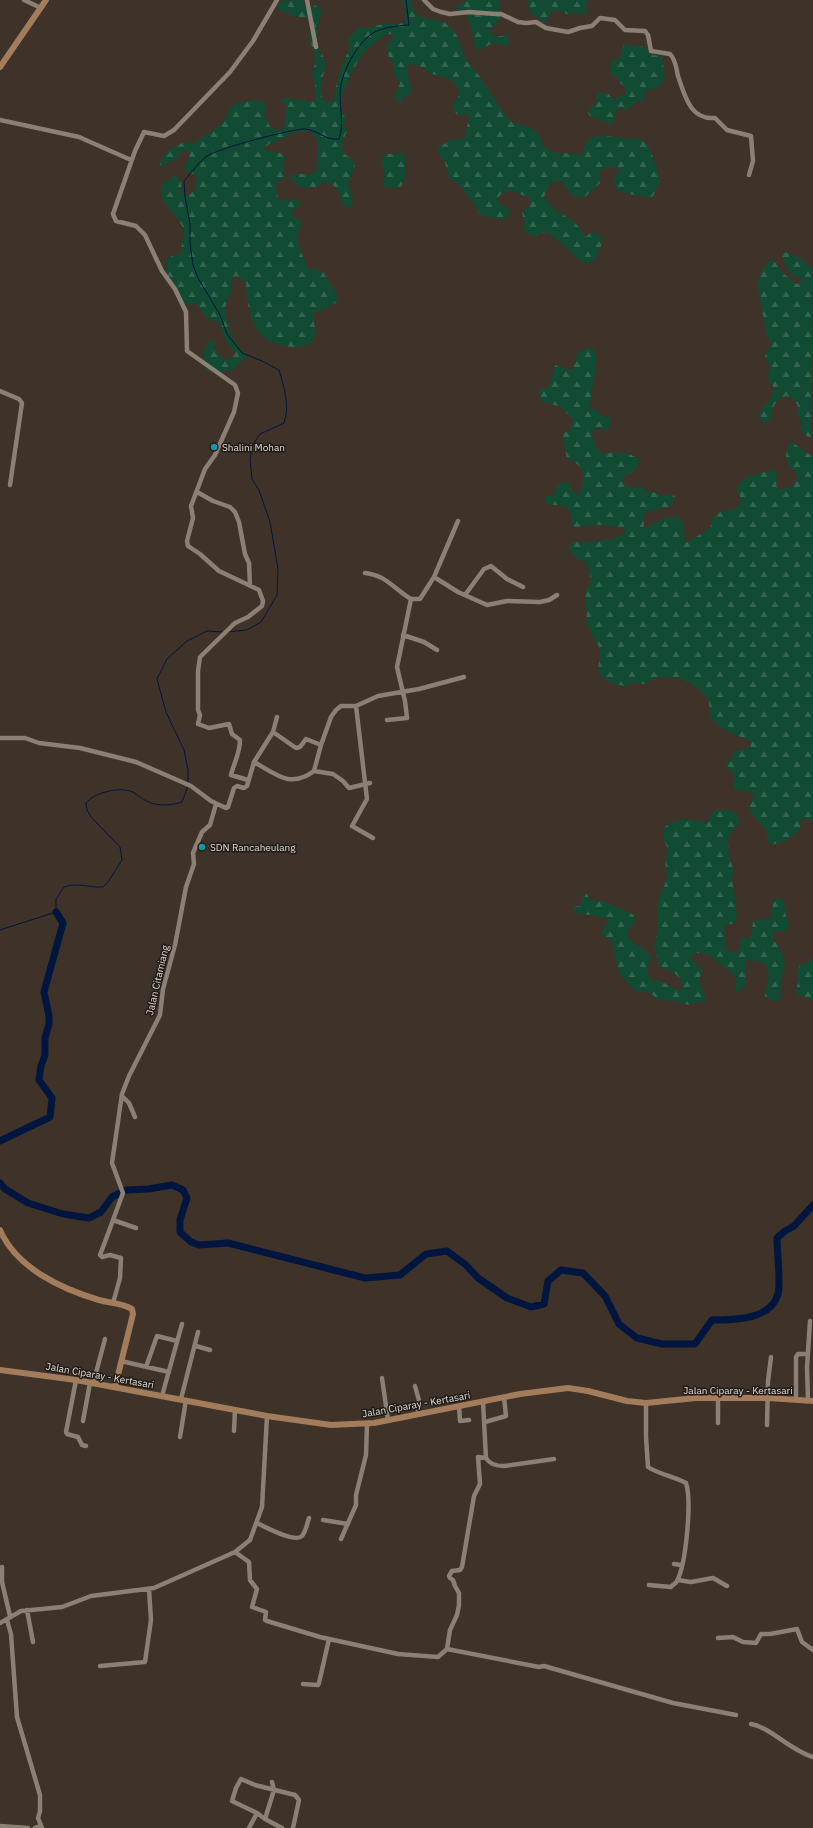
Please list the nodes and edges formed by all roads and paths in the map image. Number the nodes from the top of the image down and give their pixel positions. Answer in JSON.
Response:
{"nodes":[{"id":1,"x":24,"y":0,"type":"edge"},
{"id":2,"x":46,"y":0,"type":"edge"},
{"id":3,"x":277,"y":0,"type":"edge"},
{"id":4,"x":307,"y":0,"type":"edge"},
{"id":5,"x":424,"y":0,"type":"edge"},
{"id":6,"x":41,"y":8,"type":"junction"},
{"id":7,"x":316,"y":47,"type":"dead end"},
{"id":8,"x":0,"y":67,"type":"edge"},
{"id":9,"x":0,"y":120,"type":"edge"},
{"id":10,"x":132,"y":160,"type":"junction"},
{"id":11,"x":749,"y":175,"type":"dead end"},
{"id":12,"x":0,"y":392,"type":"edge"},
{"id":13,"x":10,"y":486,"type":"dead end"},
{"id":14,"x":197,"y":492,"type":"junction"},
{"id":15,"x":458,"y":521,"type":"dead end"},
{"id":16,"x":365,"y":573,"type":"dead end"},
{"id":17,"x":434,"y":577,"type":"junction"},
{"id":18,"x":250,"y":586,"type":"junction"},
{"id":19,"x":523,"y":587,"type":"dead end"},
{"id":20,"x":465,"y":595,"type":"junction"},
{"id":21,"x":557,"y":595,"type":"dead end"},
{"id":22,"x":411,"y":599,"type":"junction"},
{"id":23,"x":403,"y":635,"type":"junction"},
{"id":24,"x":437,"y":650,"type":"dead end"},
{"id":25,"x":464,"y":677,"type":"dead end"},
{"id":26,"x":403,"y":691,"type":"junction"},
{"id":27,"x":356,"y":706,"type":"junction"},
{"id":28,"x":277,"y":717,"type":"dead end"},
{"id":29,"x":387,"y":720,"type":"dead end"},
{"id":30,"x":273,"y":732,"type":"junction"},
{"id":31,"x":0,"y":738,"type":"edge"},
{"id":32,"x":321,"y":745,"type":"junction"},
{"id":33,"x":254,"y":762,"type":"junction"},
{"id":34,"x":314,"y":770,"type":"junction"},
{"id":35,"x":248,"y":780,"type":"junction"},
{"id":36,"x":368,"y":783,"type":"junction"},
{"id":37,"x":216,"y":804,"type":"junction"},
{"id":38,"x":373,"y":838,"type":"dead end"},
{"id":39,"x":122,"y":1096,"type":"junction"},
{"id":40,"x":135,"y":1117,"type":"dead end"},
{"id":41,"x":113,"y":1220,"type":"junction"},
{"id":42,"x":136,"y":1228,"type":"dead end"},
{"id":43,"x":0,"y":1230,"type":"edge"},
{"id":44,"x":113,"y":1303,"type":"junction"},
{"id":45,"x":810,"y":1321,"type":"dead end"},
{"id":46,"x":182,"y":1324,"type":"dead end"},
{"id":47,"x":198,"y":1332,"type":"dead end"},
{"id":48,"x":105,"y":1339,"type":"dead end"},
{"id":49,"x":177,"y":1341,"type":"junction"},
{"id":50,"x":196,"y":1346,"type":"junction"},
{"id":51,"x":210,"y":1350,"type":"dead end"},
{"id":52,"x":808,"y":1354,"type":"junction"},
{"id":53,"x":771,"y":1357,"type":"dead end"},
{"id":54,"x":121,"y":1361,"type":"junction"},
{"id":55,"x":146,"y":1367,"type":"junction"},
{"id":56,"x":0,"y":1370,"type":"edge"},
{"id":57,"x":169,"y":1372,"type":"junction"},
{"id":58,"x":382,"y":1378,"type":"dead end"},
{"id":59,"x":76,"y":1380,"type":"junction"},
{"id":60,"x":91,"y":1383,"type":"junction"},
{"id":61,"x":415,"y":1386,"type":"dead end"},
{"id":62,"x":115,"y":1387,"type":"junction"},
{"id":63,"x":162,"y":1396,"type":"junction"},
{"id":64,"x":504,"y":1397,"type":"junction"},
{"id":65,"x":718,"y":1398,"type":"junction"},
{"id":66,"x":768,"y":1398,"type":"junction"},
{"id":67,"x":184,"y":1400,"type":"junction"},
{"id":68,"x":796,"y":1400,"type":"junction"},
{"id":69,"x":811,"y":1400,"type":"edge"},
{"id":70,"x":483,"y":1402,"type":"junction"},
{"id":71,"x":646,"y":1403,"type":"junction"},
{"id":72,"x":459,"y":1406,"type":"junction"},
{"id":73,"x":235,"y":1410,"type":"junction"},
{"id":74,"x":417,"y":1415,"type":"junction"},
{"id":75,"x":267,"y":1416,"type":"junction"},
{"id":76,"x":388,"y":1420,"type":"junction"},
{"id":77,"x":470,"y":1420,"type":"dead end"},
{"id":78,"x":83,"y":1422,"type":"dead end"},
{"id":79,"x":485,"y":1422,"type":"junction"},
{"id":80,"x":718,"y":1423,"type":"dead end"},
{"id":81,"x":367,"y":1424,"type":"junction"},
{"id":82,"x":767,"y":1425,"type":"dead end"},
{"id":83,"x":234,"y":1431,"type":"dead end"},
{"id":84,"x":180,"y":1437,"type":"dead end"},
{"id":85,"x":86,"y":1446,"type":"dead end"},
{"id":86,"x":486,"y":1458,"type":"junction"},
{"id":87,"x":554,"y":1458,"type":"dead end"},
{"id":88,"x":309,"y":1518,"type":"dead end"},
{"id":89,"x":323,"y":1520,"type":"dead end"},
{"id":90,"x":257,"y":1523,"type":"junction"},
{"id":91,"x":348,"y":1524,"type":"junction"},
{"id":92,"x":341,"y":1539,"type":"dead end"},
{"id":93,"x":235,"y":1552,"type":"junction"},
{"id":94,"x":674,"y":1564,"type":"dead end"},
{"id":95,"x":681,"y":1565,"type":"junction"},
{"id":96,"x":2,"y":1567,"type":"dead end"},
{"id":97,"x":678,"y":1580,"type":"junction"},
{"id":98,"x":649,"y":1585,"type":"dead end"},
{"id":99,"x":727,"y":1586,"type":"dead end"},
{"id":100,"x":150,"y":1589,"type":"junction"},
{"id":101,"x":26,"y":1610,"type":"junction"},
{"id":102,"x":9,"y":1618,"type":"junction"},
{"id":103,"x":0,"y":1623,"type":"edge"},
{"id":104,"x":718,"y":1638,"type":"dead end"},
{"id":105,"x":329,"y":1639,"type":"junction"},
{"id":106,"x":33,"y":1642,"type":"dead end"},
{"id":107,"x":447,"y":1649,"type":"junction"},
{"id":108,"x":813,"y":1650,"type":"edge"},
{"id":109,"x":100,"y":1666,"type":"dead end"},
{"id":110,"x":303,"y":1684,"type":"dead end"},
{"id":111,"x":736,"y":1715,"type":"dead end"},
{"id":112,"x":752,"y":1724,"type":"dead end"},
{"id":113,"x":813,"y":1756,"type":"edge"},
{"id":114,"x":272,"y":1782,"type":"dead end"},
{"id":115,"x":274,"y":1790,"type":"junction"},
{"id":116,"x":256,"y":1814,"type":"junction"},
{"id":117,"x":265,"y":1818,"type":"junction"},
{"id":118,"x":0,"y":1826,"type":"edge"},
{"id":119,"x":41,"y":1827,"type":"edge"},
{"id":120,"x":28,"y":1828,"type":"edge"},
{"id":121,"x":35,"y":1828,"type":"edge"},
{"id":122,"x":249,"y":1828,"type":"edge"},
{"id":123,"x":282,"y":1828,"type":"edge"},
{"id":124,"x":293,"y":1828,"type":"edge"}],
"edges":[{"from":1,"to":6,"type":"street"},
{"from":2,"to":6,"type":"main road"},
{"from":3,"to":10,"type":"street"},
{"from":4,"to":7,"type":"street"},
{"from":5,"to":11,"type":"street"},
{"from":6,"to":8,"type":"main road"},
{"from":9,"to":10,"type":"street"},
{"from":10,"to":14,"type":"street"},
{"from":12,"to":13,"type":"street"},
{"from":14,"to":18,"type":"street"},
{"from":14,"to":18,"type":"street"},
{"from":15,"to":17,"type":"street"},
{"from":16,"to":22,"type":"street"},
{"from":17,"to":20,"type":"street"},
{"from":17,"to":22,"type":"street"},
{"from":18,"to":35,"type":"street"},
{"from":19,"to":20,"type":"street"},
{"from":20,"to":21,"type":"street"},
{"from":22,"to":23,"type":"street"},
{"from":23,"to":24,"type":"street"},
{"from":23,"to":26,"type":"street"},
{"from":25,"to":26,"type":"street"},
{"from":26,"to":27,"type":"street"},
{"from":26,"to":29,"type":"street"},
{"from":27,"to":32,"type":"street"},
{"from":27,"to":36,"type":"street"},
{"from":28,"to":30,"type":"street"},
{"from":30,"to":32,"type":"street"},
{"from":30,"to":33,"type":"street"},
{"from":31,"to":37,"type":"street"},
{"from":32,"to":34,"type":"street"},
{"from":33,"to":34,"type":"street"},
{"from":33,"to":35,"type":"street"},
{"from":34,"to":36,"type":"street"},
{"from":35,"to":37,"type":"street"},
{"from":36,"to":38,"type":"street"},
{"from":37,"to":39,"type":"street","name":"Jalan Citamiang"},
{"from":39,"to":40,"type":"street"},
{"from":39,"to":41,"type":"street","name":"Jalan Citamiang"},
{"from":41,"to":42,"type":"street"},
{"from":41,"to":44,"type":"street"},
{"from":43,"to":44,"type":"main road"},
{"from":44,"to":54,"type":"main road"},
{"from":45,"to":52,"type":"street"},
{"from":46,"to":49,"type":"street"},
{"from":47,"to":50,"type":"street"},
{"from":48,"to":60,"type":"street"},
{"from":49,"to":55,"type":"street"},
{"from":49,"to":57,"type":"street"},
{"from":50,"to":51,"type":"street"},
{"from":50,"to":67,"type":"street"},
{"from":52,"to":68,"type":"street"},
{"from":52,"to":69,"type":"street"},
{"from":53,"to":66,"type":"street"},
{"from":54,"to":55,"type":"street"},
{"from":54,"to":62,"type":"main road"},
{"from":55,"to":57,"type":"street"},
{"from":56,"to":59,"type":"main road","name":"Jalan Ciparay - Kertasari"},
{"from":57,"to":63,"type":"street"},
{"from":58,"to":76,"type":"street"},
{"from":59,"to":60,"type":"main road","name":"Jalan Ciparay - Kertasari"},
{"from":59,"to":85,"type":"street"},
{"from":60,"to":62,"type":"main road","name":"Jalan Ciparay - Kertasari"},
{"from":60,"to":78,"type":"street"},
{"from":61,"to":74,"type":"street"},
{"from":62,"to":63,"type":"main road","name":"Jalan Ciparay - Kertasari"},
{"from":63,"to":67,"type":"main road","name":"Jalan Ciparay - Kertasari"},
{"from":64,"to":70,"type":"main road","name":"Jalan Ciparay - Kertasari"},
{"from":64,"to":71,"type":"main road","name":"Jalan Ciparay - Kertasari"},
{"from":64,"to":79,"type":"street"},
{"from":65,"to":66,"type":"main road","name":"Jalan Ciparay - Kertasari"},
{"from":65,"to":71,"type":"main road","name":"Jalan Ciparay - Kertasari"},
{"from":65,"to":80,"type":"street"},
{"from":66,"to":68,"type":"main road","name":"Jalan Ciparay - Kertasari"},
{"from":66,"to":82,"type":"street"},
{"from":67,"to":73,"type":"main road","name":"Jalan Ciparay - Kertasari"},
{"from":67,"to":84,"type":"street"},
{"from":68,"to":69,"type":"main road","name":"Jalan Ciparay - Kertasari"},
{"from":70,"to":72,"type":"main road","name":"Jalan Ciparay - Kertasari"},
{"from":70,"to":79,"type":"street"},
{"from":71,"to":95,"type":"street"},
{"from":72,"to":74,"type":"main road","name":"Jalan Ciparay - Kertasari"},
{"from":72,"to":77,"type":"street"},
{"from":73,"to":75,"type":"main road","name":"Jalan Ciparay - Kertasari"},
{"from":73,"to":83,"type":"street"},
{"from":74,"to":76,"type":"main road","name":"Jalan Ciparay - Kertasari"},
{"from":75,"to":81,"type":"main road","name":"Jalan Ciparay - Kertasari"},
{"from":75,"to":90,"type":"street"},
{"from":76,"to":81,"type":"main road","name":"Jalan Ciparay - Kertasari"},
{"from":79,"to":86,"type":"street"},
{"from":81,"to":91,"type":"street"},
{"from":86,"to":87,"type":"street"},
{"from":86,"to":107,"type":"street"},
{"from":88,"to":90,"type":"street"},
{"from":89,"to":91,"type":"street"},
{"from":90,"to":93,"type":"street"},
{"from":91,"to":92,"type":"street"},
{"from":93,"to":100,"type":"street"},
{"from":93,"to":105,"type":"street"},
{"from":94,"to":95,"type":"street"},
{"from":95,"to":97,"type":"street"},
{"from":96,"to":102,"type":"street"},
{"from":97,"to":98,"type":"street"},
{"from":97,"to":99,"type":"street"},
{"from":100,"to":101,"type":"street"},
{"from":100,"to":109,"type":"street"},
{"from":101,"to":102,"type":"street"},
{"from":101,"to":106,"type":"street"},
{"from":102,"to":103,"type":"street"},
{"from":102,"to":119,"type":"street"},
{"from":104,"to":108,"type":"street"},
{"from":105,"to":107,"type":"street"},
{"from":105,"to":110,"type":"street"},
{"from":107,"to":111,"type":"street"},
{"from":112,"to":113,"type":"street"},
{"from":114,"to":115,"type":"street"},
{"from":115,"to":116,"type":"street"},
{"from":115,"to":117,"type":"street"},
{"from":115,"to":124,"type":"street"},
{"from":116,"to":117,"type":"street"},
{"from":116,"to":122,"type":"street"},
{"from":117,"to":123,"type":"street"},
{"from":118,"to":120,"type":"street"},
{"from":119,"to":121,"type":"street"}]}
